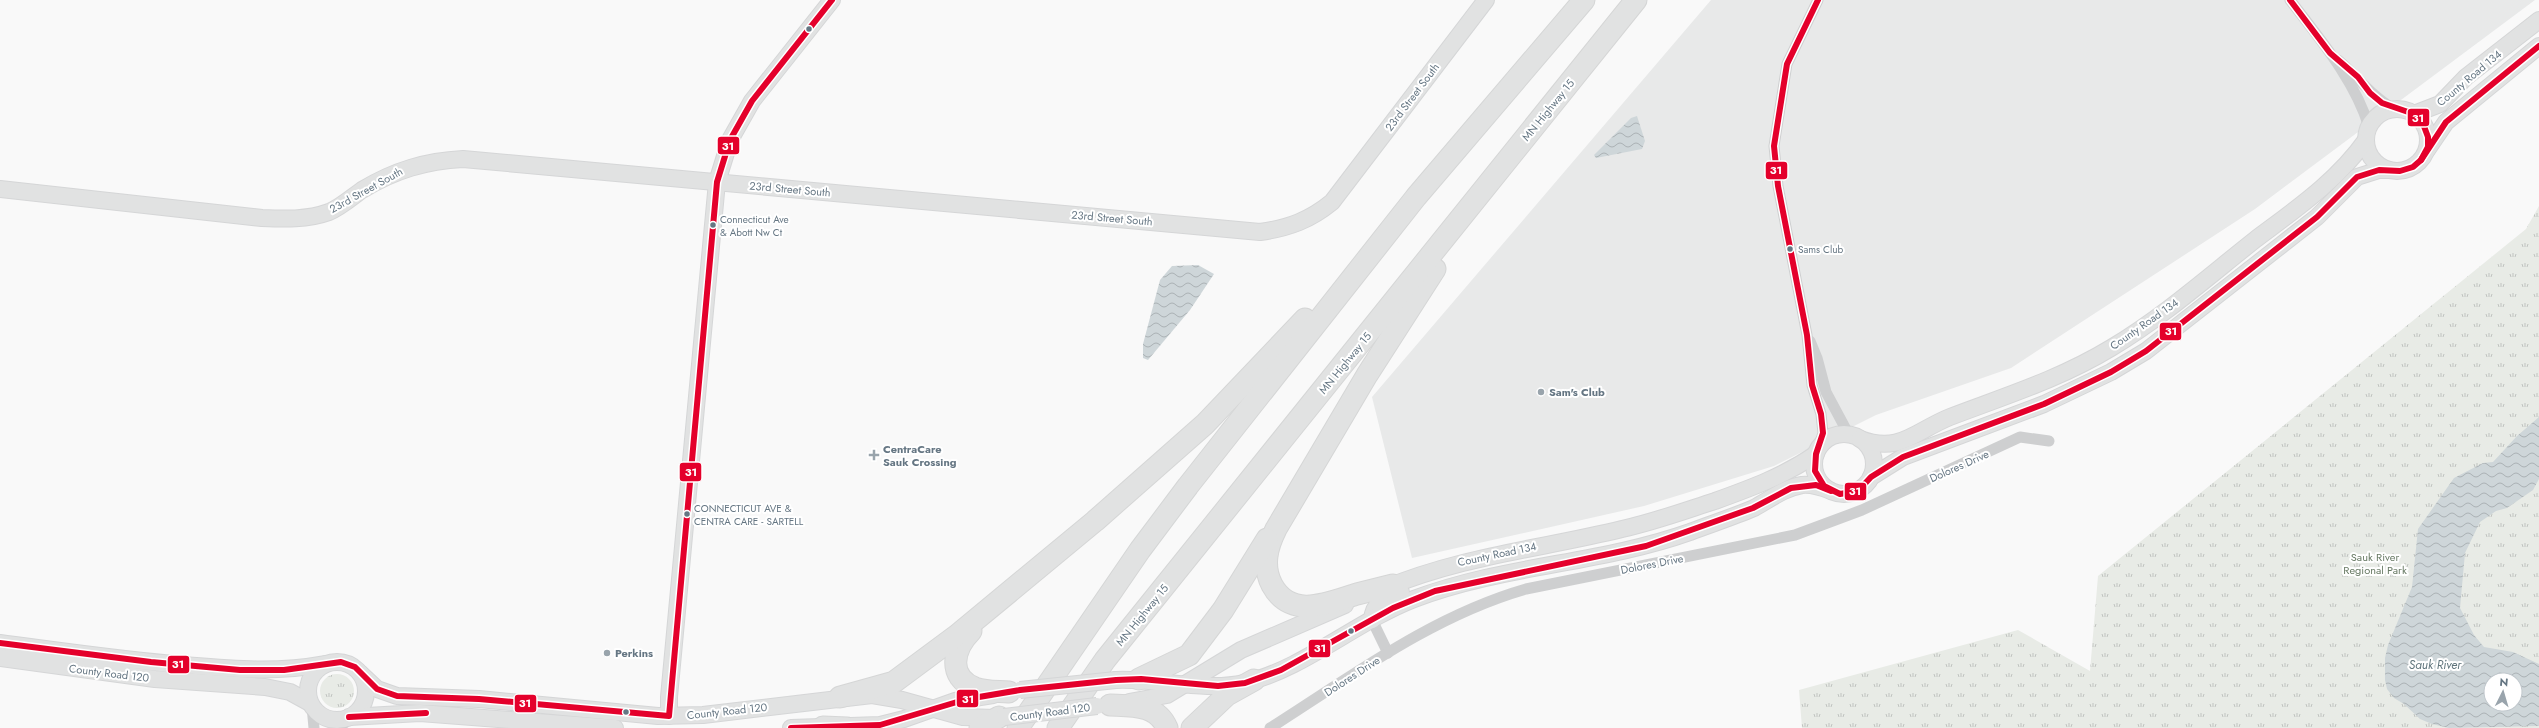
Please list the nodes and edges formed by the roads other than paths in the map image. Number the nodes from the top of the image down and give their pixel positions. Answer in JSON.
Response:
{"nodes":[{"id":1,"x":832,"y":0,"type":"edge"},
{"id":2,"x":1486,"y":0,"type":"edge"},
{"id":3,"x":1584,"y":0,"type":"edge"},
{"id":4,"x":1636,"y":0,"type":"edge"},
{"id":5,"x":1818,"y":0,"type":"edge"},
{"id":6,"x":2290,"y":0,"type":"edge"},
{"id":7,"x":2539,"y":20,"type":"edge"},
{"id":8,"x":2539,"y":46,"type":"edge"},
{"id":9,"x":2330,"y":53,"type":"junction"},
{"id":10,"x":2394,"y":109,"type":"junction"},
{"id":11,"x":2414,"y":114,"type":"junction"},
{"id":12,"x":2368,"y":134,"type":"junction"},
{"id":13,"x":1514,"y":152,"type":"junction"},
{"id":14,"x":2421,"y":160,"type":"junction"},
{"id":15,"x":2389,"y":170,"type":"junction"},
{"id":16,"x":717,"y":182,"type":"junction"},
{"id":17,"x":0,"y":189,"type":"edge"},
{"id":18,"x":1416,"y":197,"type":"junction"},
{"id":19,"x":1807,"y":335,"type":"junction"},
{"id":20,"x":1855,"y":437,"type":"junction"},
{"id":21,"x":2049,"y":441,"type":"dead end"},
{"id":22,"x":1817,"y":451,"type":"junction"},
{"id":23,"x":1871,"y":477,"type":"junction"},
{"id":24,"x":1301,"y":486,"type":"junction"},
{"id":25,"x":1831,"y":491,"type":"junction"},
{"id":26,"x":1588,"y":536,"type":"junction"},
{"id":27,"x":1393,"y":585,"type":"junction"},
{"id":28,"x":995,"y":604,"type":"junction"},
{"id":29,"x":1372,"y":620,"type":"junction"},
{"id":30,"x":0,"y":643,"type":"edge"},
{"id":31,"x":1388,"y":653,"type":"junction"},
{"id":32,"x":0,"y":658,"type":"edge"},
{"id":33,"x":325,"y":664,"type":"junction"},
{"id":34,"x":360,"y":673,"type":"junction"},
{"id":35,"x":1139,"y":679,"type":"junction"},
{"id":36,"x":1254,"y":680,"type":"junction"},
{"id":37,"x":1188,"y":683,"type":"junction"},
{"id":38,"x":1014,"y":691,"type":"junction"},
{"id":39,"x":840,"y":697,"type":"junction"},
{"id":40,"x":311,"y":704,"type":"junction"},
{"id":41,"x":1104,"y":706,"type":"junction"},
{"id":42,"x":931,"y":709,"type":"junction"},
{"id":43,"x":670,"y":716,"type":"junction"},
{"id":44,"x":345,"y":721,"type":"edge"},
{"id":45,"x":1007,"y":721,"type":"edge"},
{"id":46,"x":823,"y":727,"type":"junction"},
{"id":47,"x":314,"y":728,"type":"edge"},
{"id":48,"x":615,"y":728,"type":"edge"},
{"id":49,"x":791,"y":728,"type":"edge"},
{"id":50,"x":847,"y":728,"type":"edge"},
{"id":51,"x":980,"y":728,"type":"edge"},
{"id":52,"x":1058,"y":728,"type":"edge"},
{"id":53,"x":1166,"y":728,"type":"edge"},
{"id":54,"x":1192,"y":728,"type":"edge"},
{"id":55,"x":1270,"y":728,"type":"edge"}],
"edges":[{"from":1,"to":16,"type":"street"},
{"from":2,"to":16,"type":"street","name":"23rd Street South"},
{"from":3,"to":18,"type":"highway"},
{"from":4,"to":13,"type":"highway","name":"MN Highway 15"},
{"from":5,"to":19,"type":"street"},
{"from":6,"to":9,"type":"street"},
{"from":7,"to":11,"type":"street","name":"County Road 134"},
{"from":8,"to":14,"type":"street","name":"County Road 134"},
{"from":9,"to":10,"type":"street"},
{"from":9,"to":12,"type":"street"},
{"from":10,"to":11,"type":"street"},
{"from":10,"to":12,"type":"street"},
{"from":11,"to":14,"type":"street"},
{"from":12,"to":15,"type":"street"},
{"from":12,"to":20,"type":"street","name":"County Road 134"},
{"from":13,"to":24,"type":"highway"},
{"from":13,"to":52,"type":"highway","name":"MN Highway 15"},
{"from":14,"to":15,"type":"street"},
{"from":15,"to":23,"type":"street","name":"County Road 134"},
{"from":16,"to":17,"type":"street","name":"23rd Street South"},
{"from":16,"to":43,"type":"street"},
{"from":18,"to":28,"type":"highway"},
{"from":18,"to":45,"type":"highway"},
{"from":19,"to":20,"type":"street"},
{"from":19,"to":22,"type":"street"},
{"from":20,"to":22,"type":"street"},
{"from":20,"to":23,"type":"street"},
{"from":21,"to":31,"type":"street","name":"Dolores Drive"},
{"from":22,"to":25,"type":"street"},
{"from":22,"to":26,"type":"street","name":"County Road 134"},
{"from":23,"to":25,"type":"street"},
{"from":24,"to":27,"type":"highway"},
{"from":24,"to":35,"type":"highway"},
{"from":25,"to":29,"type":"street","name":"County Road 134"},
{"from":26,"to":27,"type":"street","name":"County Road 134"},
{"from":26,"to":29,"type":"street"},
{"from":27,"to":37,"type":"street","name":"County Road 134"},
{"from":28,"to":38,"type":"highway"},
{"from":28,"to":39,"type":"highway"},
{"from":29,"to":31,"type":"street"},
{"from":29,"to":36,"type":"street","name":"County Road 134"},
{"from":30,"to":33,"type":"street","name":"County Road 120"},
{"from":31,"to":55,"type":"street","name":"Dolores Drive"},
{"from":32,"to":40,"type":"street","name":"County Road 120"},
{"from":33,"to":34,"type":"street"},
{"from":33,"to":40,"type":"street"},
{"from":34,"to":43,"type":"street","name":"County Road 120"},
{"from":34,"to":44,"type":"street"},
{"from":35,"to":37,"type":"street","name":"County Road 134"},
{"from":35,"to":38,"type":"street","name":"County Road 134","bridge":true},
{"from":36,"to":37,"type":"street","name":"County Road 134"},
{"from":36,"to":54,"type":"highway"},
{"from":37,"to":41,"type":"street","name":"County Road 134"},
{"from":38,"to":42,"type":"street"},
{"from":39,"to":42,"type":"street","name":"County Road 120"},
{"from":39,"to":43,"type":"street","name":"County Road 120"},
{"from":40,"to":44,"type":"street"},
{"from":40,"to":47,"type":"street"},
{"from":41,"to":45,"type":"street","name":"County Road 120","bridge":true},
{"from":41,"to":53,"type":"highway"},
{"from":42,"to":45,"type":"street","name":"County Road 120"},
{"from":42,"to":46,"type":"street"},
{"from":44,"to":48,"type":"street"},
{"from":45,"to":51,"type":"highway"},
{"from":46,"to":49,"type":"street"},
{"from":46,"to":50,"type":"highway"}]}
